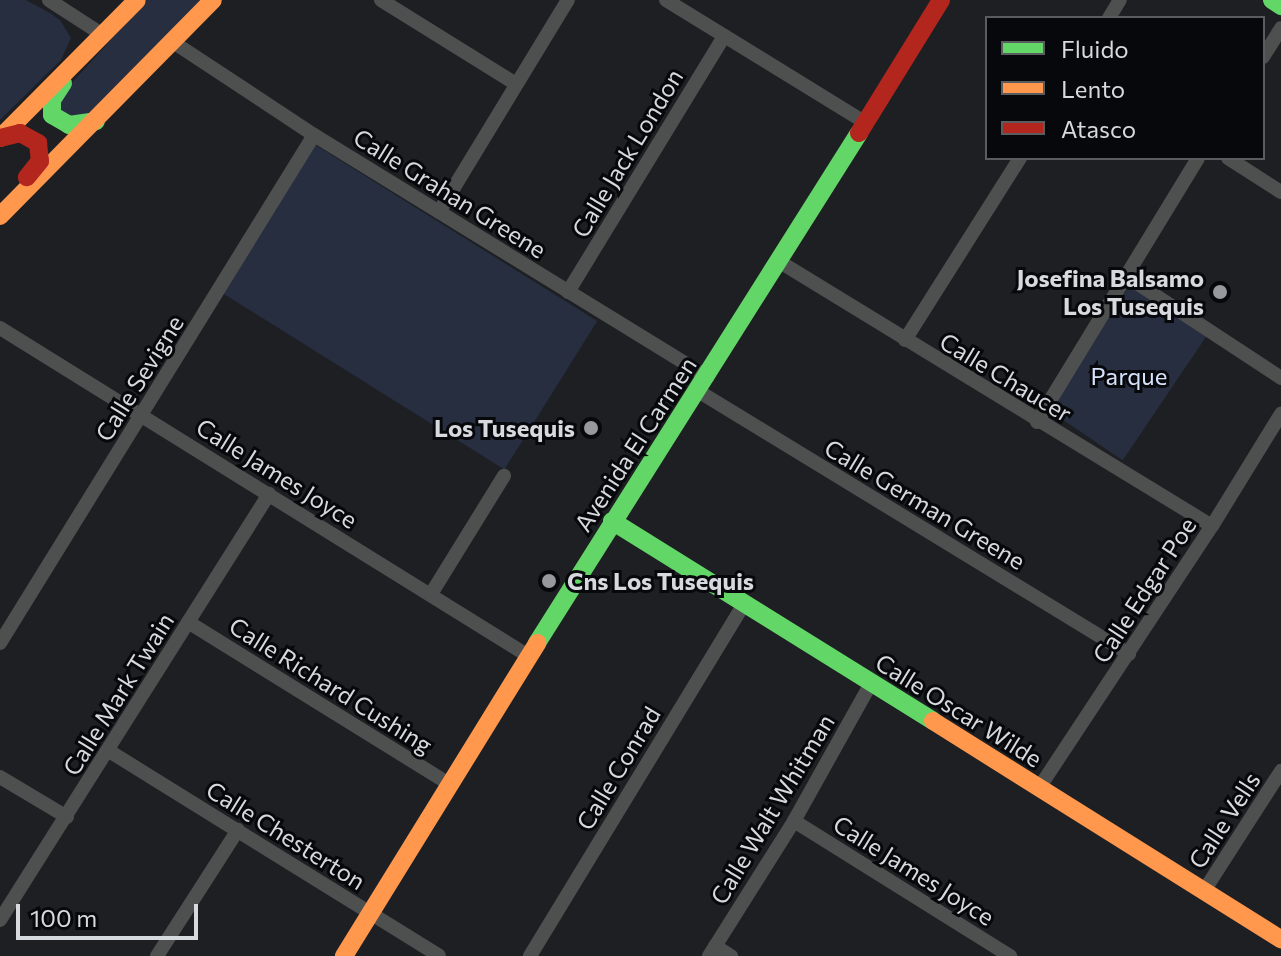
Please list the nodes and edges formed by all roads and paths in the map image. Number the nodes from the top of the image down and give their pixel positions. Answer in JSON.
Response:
{"nodes":[{"id":1,"x":49,"y":0,"type":"edge"},
{"id":2,"x":137,"y":0,"type":"edge"},
{"id":3,"x":213,"y":0,"type":"edge"},
{"id":4,"x":381,"y":0,"type":"edge"},
{"id":5,"x":568,"y":0,"type":"edge"},
{"id":6,"x":666,"y":0,"type":"edge"},
{"id":7,"x":941,"y":0,"type":"edge"},
{"id":8,"x":1272,"y":0,"type":"edge"},
{"id":9,"x":1281,"y":6,"type":"edge"},
{"id":10,"x":1281,"y":28,"type":"edge"},
{"id":11,"x":103,"y":35,"type":"junction"},
{"id":12,"x":724,"y":36,"type":"junction"},
{"id":13,"x":173,"y":42,"type":"junction"},
{"id":14,"x":84,"y":53,"type":"junction"},
{"id":15,"x":1265,"y":54,"type":"edge"},
{"id":16,"x":516,"y":84,"type":"junction"},
{"id":17,"x":96,"y":121,"type":"junction"},
{"id":18,"x":866,"y":123,"type":"junction"},
{"id":19,"x":314,"y":135,"type":"junction"},
{"id":20,"x":0,"y":138,"type":"edge"},
{"id":21,"x":1019,"y":160,"type":"edge"},
{"id":22,"x":1197,"y":160,"type":"edge"},
{"id":23,"x":1231,"y":160,"type":"edge"},
{"id":24,"x":1281,"y":192,"type":"edge"},
{"id":25,"x":0,"y":206,"type":"edge"},
{"id":26,"x":439,"y":212,"type":"junction"},
{"id":27,"x":0,"y":216,"type":"edge"},
{"id":28,"x":780,"y":262,"type":"junction"},
{"id":29,"x":1126,"y":276,"type":"junction"},
{"id":30,"x":568,"y":292,"type":"junction"},
{"id":31,"x":4,"y":331,"type":"edge"},
{"id":32,"x":905,"y":340,"type":"junction"},
{"id":33,"x":0,"y":347,"type":"edge"},
{"id":34,"x":1281,"y":378,"type":"edge"},
{"id":35,"x":702,"y":384,"type":"junction"},
{"id":36,"x":1281,"y":414,"type":"edge"},
{"id":37,"x":142,"y":416,"type":"junction"},
{"id":38,"x":1037,"y":422,"type":"junction"},
{"id":39,"x":504,"y":476,"type":"dead end"},
{"id":40,"x":269,"y":494,"type":"junction"},
{"id":41,"x":612,"y":521,"type":"junction"},
{"id":42,"x":1212,"y":526,"type":"junction"},
{"id":43,"x":431,"y":594,"type":"junction"},
{"id":44,"x":744,"y":604,"type":"junction"},
{"id":45,"x":188,"y":622,"type":"junction"},
{"id":46,"x":0,"y":643,"type":"edge"},
{"id":47,"x":1129,"y":654,"type":"junction"},
{"id":48,"x":530,"y":657,"type":"junction"},
{"id":49,"x":871,"y":683,"type":"junction"},
{"id":50,"x":109,"y":751,"type":"junction"},
{"id":51,"x":1281,"y":771,"type":"edge"},
{"id":52,"x":0,"y":777,"type":"edge"},
{"id":53,"x":451,"y":785,"type":"junction"},
{"id":54,"x":1039,"y":788,"type":"junction"},
{"id":55,"x":67,"y":817,"type":"junction"},
{"id":56,"x":794,"y":821,"type":"junction"},
{"id":57,"x":238,"y":830,"type":"junction"},
{"id":58,"x":1204,"y":891,"type":"junction"},
{"id":59,"x":370,"y":914,"type":"junction"},
{"id":60,"x":2,"y":918,"type":"edge"},
{"id":61,"x":1281,"y":939,"type":"edge"},
{"id":62,"x":712,"y":951,"type":"edge"},
{"id":63,"x":157,"y":956,"type":"edge"},
{"id":64,"x":344,"y":956,"type":"edge"},
{"id":65,"x":439,"y":956,"type":"edge"},
{"id":66,"x":530,"y":956,"type":"edge"},
{"id":67,"x":731,"y":956,"type":"edge"},
{"id":68,"x":1010,"y":956,"type":"edge"}],
"edges":[{"from":1,"to":11,"type":"street"},
{"from":2,"to":11,"type":"street"},
{"from":3,"to":13,"type":"street"},
{"from":4,"to":16,"type":"street"},
{"from":5,"to":16,"type":"street"},
{"from":6,"to":12,"type":"street"},
{"from":7,"to":18,"type":"street","name":"Avenida El Carmen"},
{"from":8,"to":9,"type":"street"},
{"from":10,"to":15,"type":"street"},
{"from":11,"to":14,"type":"street"},
{"from":12,"to":18,"type":"street"},
{"from":12,"to":30,"type":"street","name":"Calle Jack London"},
{"from":13,"to":17,"type":"street"},
{"from":13,"to":19,"type":"street","name":"Calle Grahan Greene"},
{"from":14,"to":17,"type":"street"},
{"from":14,"to":20,"type":"street"},
{"from":16,"to":26,"type":"street"},
{"from":17,"to":27,"type":"street"},
{"from":18,"to":28,"type":"street","name":"Avenida El Carmen"},
{"from":19,"to":26,"type":"street","name":"Calle Grahan Greene"},
{"from":19,"to":37,"type":"street","name":"Calle Sevigne"},
{"from":20,"to":25,"type":"street"},
{"from":21,"to":32,"type":"street"},
{"from":22,"to":29,"type":"street"},
{"from":23,"to":24,"type":"street"},
{"from":26,"to":30,"type":"street","name":"Calle Grahan Greene"},
{"from":28,"to":32,"type":"street","name":"Calle Chaucer"},
{"from":28,"to":35,"type":"street","name":"Avenida El Carmen"},
{"from":29,"to":34,"type":"street"},
{"from":29,"to":38,"type":"street"},
{"from":30,"to":35,"type":"street","name":"Calle Grahan Greene"},
{"from":31,"to":33,"type":"street"},
{"from":31,"to":37,"type":"street","name":"Calle James Joyce"},
{"from":32,"to":38,"type":"street","name":"Calle Chaucer"},
{"from":35,"to":41,"type":"street","name":"Avenida El Carmen"},
{"from":35,"to":47,"type":"street","name":"Calle German Greene"},
{"from":36,"to":42,"type":"street","name":"Calle Edgar Poe"},
{"from":37,"to":40,"type":"street","name":"Calle James Joyce"},
{"from":37,"to":46,"type":"street","name":"Calle Sevigne"},
{"from":38,"to":42,"type":"street","name":"Calle Chaucer"},
{"from":39,"to":43,"type":"street"},
{"from":40,"to":43,"type":"street","name":"Calle James Joyce"},
{"from":40,"to":45,"type":"street","name":"Calle Mark Twain"},
{"from":41,"to":44,"type":"street","name":"Calle Oscar Wilde"},
{"from":41,"to":48,"type":"street","name":"Avenida El Carmen"},
{"from":42,"to":47,"type":"street","name":"Calle Edgar Poe"},
{"from":43,"to":48,"type":"street","name":"Calle James Joyce"},
{"from":44,"to":49,"type":"street","name":"Calle Oscar Wilde"},
{"from":44,"to":66,"type":"street","name":"Calle Conrad"},
{"from":45,"to":50,"type":"street","name":"Calle Mark Twain"},
{"from":45,"to":53,"type":"street","name":"Calle Richard Cushing"},
{"from":47,"to":54,"type":"street","name":"Calle Edgar Poe"},
{"from":48,"to":53,"type":"street","name":"Avenida El Carmen"},
{"from":49,"to":54,"type":"street","name":"Calle Oscar Wilde"},
{"from":49,"to":56,"type":"street","name":"Calle Walt Whitman"},
{"from":50,"to":55,"type":"street","name":"Calle Mark Twain"},
{"from":50,"to":57,"type":"street","name":"Calle Chesterton"},
{"from":51,"to":58,"type":"street","name":"Calle Vells"},
{"from":52,"to":55,"type":"street"},
{"from":53,"to":59,"type":"street","name":"Avenida El Carmen"},
{"from":54,"to":58,"type":"street","name":"Calle Oscar Wilde"},
{"from":55,"to":60,"type":"street","name":"Calle Mark Twain"},
{"from":56,"to":62,"type":"street","name":"Calle Walt Whitman"},
{"from":56,"to":68,"type":"street","name":"Calle James Joyce"},
{"from":57,"to":59,"type":"street","name":"Calle Chesterton"},
{"from":57,"to":63,"type":"street"},
{"from":58,"to":61,"type":"street","name":"Calle Oscar Wilde"},
{"from":59,"to":64,"type":"street","name":"Avenida El Carmen"},
{"from":59,"to":65,"type":"street","name":"Calle Chesterton"},
{"from":62,"to":67,"type":"street"}]}
